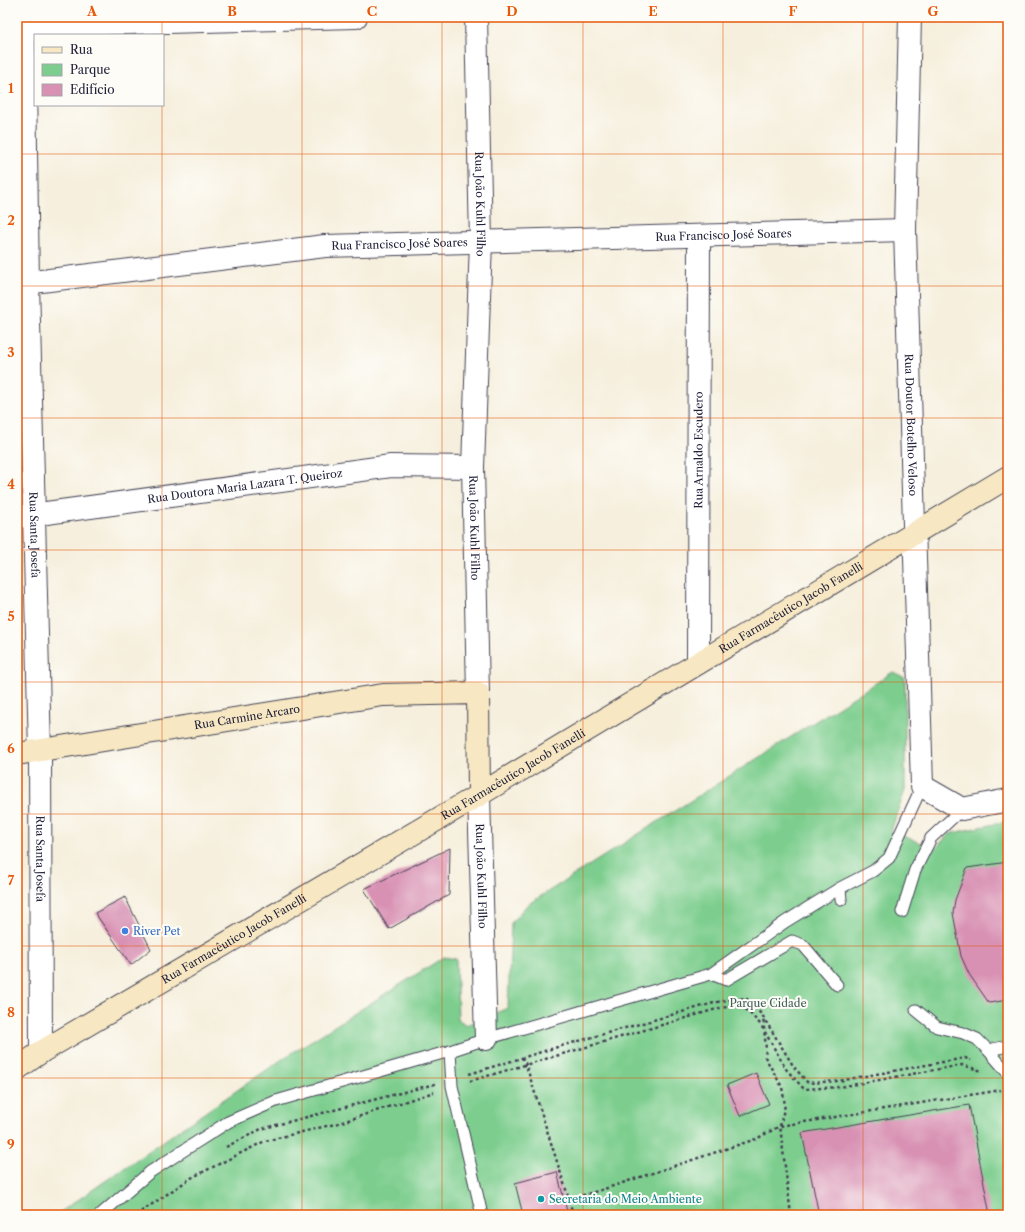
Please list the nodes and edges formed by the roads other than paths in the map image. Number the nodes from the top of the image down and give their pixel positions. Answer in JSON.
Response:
{"nodes":[{"id":1,"x":356,"y":17,"type":"edge"},
{"id":2,"x":476,"y":17,"type":"edge"},
{"id":3,"x":910,"y":17,"type":"edge"},
{"id":4,"x":22,"y":23,"type":"edge"},
{"id":5,"x":905,"y":230,"type":"junction"},
{"id":6,"x":699,"y":236,"type":"junction"},
{"id":7,"x":481,"y":241,"type":"junction"},
{"id":8,"x":23,"y":284,"type":"edge"},
{"id":9,"x":473,"y":468,"type":"junction"},
{"id":10,"x":1008,"y":477,"type":"edge"},
{"id":11,"x":26,"y":516,"type":"edge"},
{"id":12,"x":914,"y":533,"type":"junction"},
{"id":13,"x":698,"y":663,"type":"junction"},
{"id":14,"x":478,"y":693,"type":"junction"},
{"id":15,"x":40,"y":751,"type":"junction"},
{"id":16,"x":17,"y":754,"type":"edge"},
{"id":17,"x":922,"y":786,"type":"junction"},
{"id":18,"x":479,"y":795,"type":"junction"},
{"id":19,"x":1008,"y":800,"type":"edge"},
{"id":20,"x":962,"y":809,"type":"junction"},
{"id":21,"x":840,"y":888,"type":"junction"},
{"id":22,"x":841,"y":900,"type":"dead end"},
{"id":23,"x":902,"y":912,"type":"dead end"},
{"id":24,"x":711,"y":974,"type":"junction"},
{"id":25,"x":837,"y":985,"type":"dead end"},
{"id":26,"x":916,"y":1010,"type":"dead end"},
{"id":27,"x":486,"y":1038,"type":"junction"},
{"id":28,"x":1008,"y":1046,"type":"edge"},
{"id":29,"x":988,"y":1050,"type":"junction"},
{"id":30,"x":450,"y":1051,"type":"junction"},
{"id":31,"x":42,"y":1052,"type":"junction"},
{"id":32,"x":17,"y":1070,"type":"edge"},
{"id":33,"x":1004,"y":1080,"type":"edge"},
{"id":34,"x":100,"y":1215,"type":"edge"},
{"id":35,"x":482,"y":1215,"type":"edge"}],
"edges":[{"from":1,"to":4,"type":"street"},
{"from":2,"to":7,"type":"street","name":"Rua João Kuhl Filho"},
{"from":3,"to":5,"type":"street","name":"Rua Doutor Botelho Veloso"},
{"from":4,"to":8,"type":"street","name":"Rua Santa Josefa"},
{"from":5,"to":6,"type":"street","name":"Rua Francisco José Soares"},
{"from":5,"to":12,"type":"street","name":"Rua Doutor Botelho Veloso"},
{"from":6,"to":7,"type":"street","name":"Rua Francisco José Soares"},
{"from":6,"to":13,"type":"street","name":"Rua Arnaldo Escudero"},
{"from":7,"to":8,"type":"street","name":"Rua Francisco José Soares"},
{"from":7,"to":9,"type":"street","name":"Rua João Kuhl Filho"},
{"from":8,"to":11,"type":"street","name":"Rua Santa Josefa"},
{"from":9,"to":11,"type":"street","name":"Rua Doutora Maria Lazara T. Queiroz"},
{"from":9,"to":14,"type":"street","name":"Rua João Kuhl Filho"},
{"from":10,"to":12,"type":"main road","name":"Rua Farmacêutico Jacob Fanelli"},
{"from":11,"to":15,"type":"street","name":"Rua Santa Josefa"},
{"from":12,"to":13,"type":"main road","name":"Rua Farmacêutico Jacob Fanelli"},
{"from":12,"to":17,"type":"street","name":"Rua Doutor Botelho Veloso"},
{"from":13,"to":18,"type":"main road","name":"Rua Farmacêutico Jacob Fanelli"},
{"from":14,"to":15,"type":"main road","name":"Rua Carmine Arcaro"},
{"from":14,"to":18,"type":"main road","name":"Rua João Kuhl Filho"},
{"from":15,"to":16,"type":"main road","name":"Rua Carmine Arcaro"},
{"from":15,"to":31,"type":"street","name":"Rua Santa Josefa"},
{"from":17,"to":20,"type":"street"},
{"from":17,"to":21,"type":"lane"},
{"from":18,"to":27,"type":"street","name":"Rua João Kuhl Filho"},
{"from":18,"to":31,"type":"main road","name":"Rua Farmacêutico Jacob Fanelli"},
{"from":19,"to":20,"type":"street"},
{"from":20,"to":23,"type":"lane"},
{"from":21,"to":22,"type":"lane"},
{"from":21,"to":24,"type":"lane"},
{"from":24,"to":25,"type":"lane"},
{"from":24,"to":27,"type":"lane"},
{"from":26,"to":29,"type":"lane"},
{"from":27,"to":30,"type":"lane"},
{"from":28,"to":29,"type":"lane"},
{"from":29,"to":33,"type":"lane"},
{"from":30,"to":34,"type":"lane"},
{"from":30,"to":35,"type":"lane"},
{"from":31,"to":32,"type":"main road","name":"Rua Farmacêutico Jacob Fanelli"}]}
